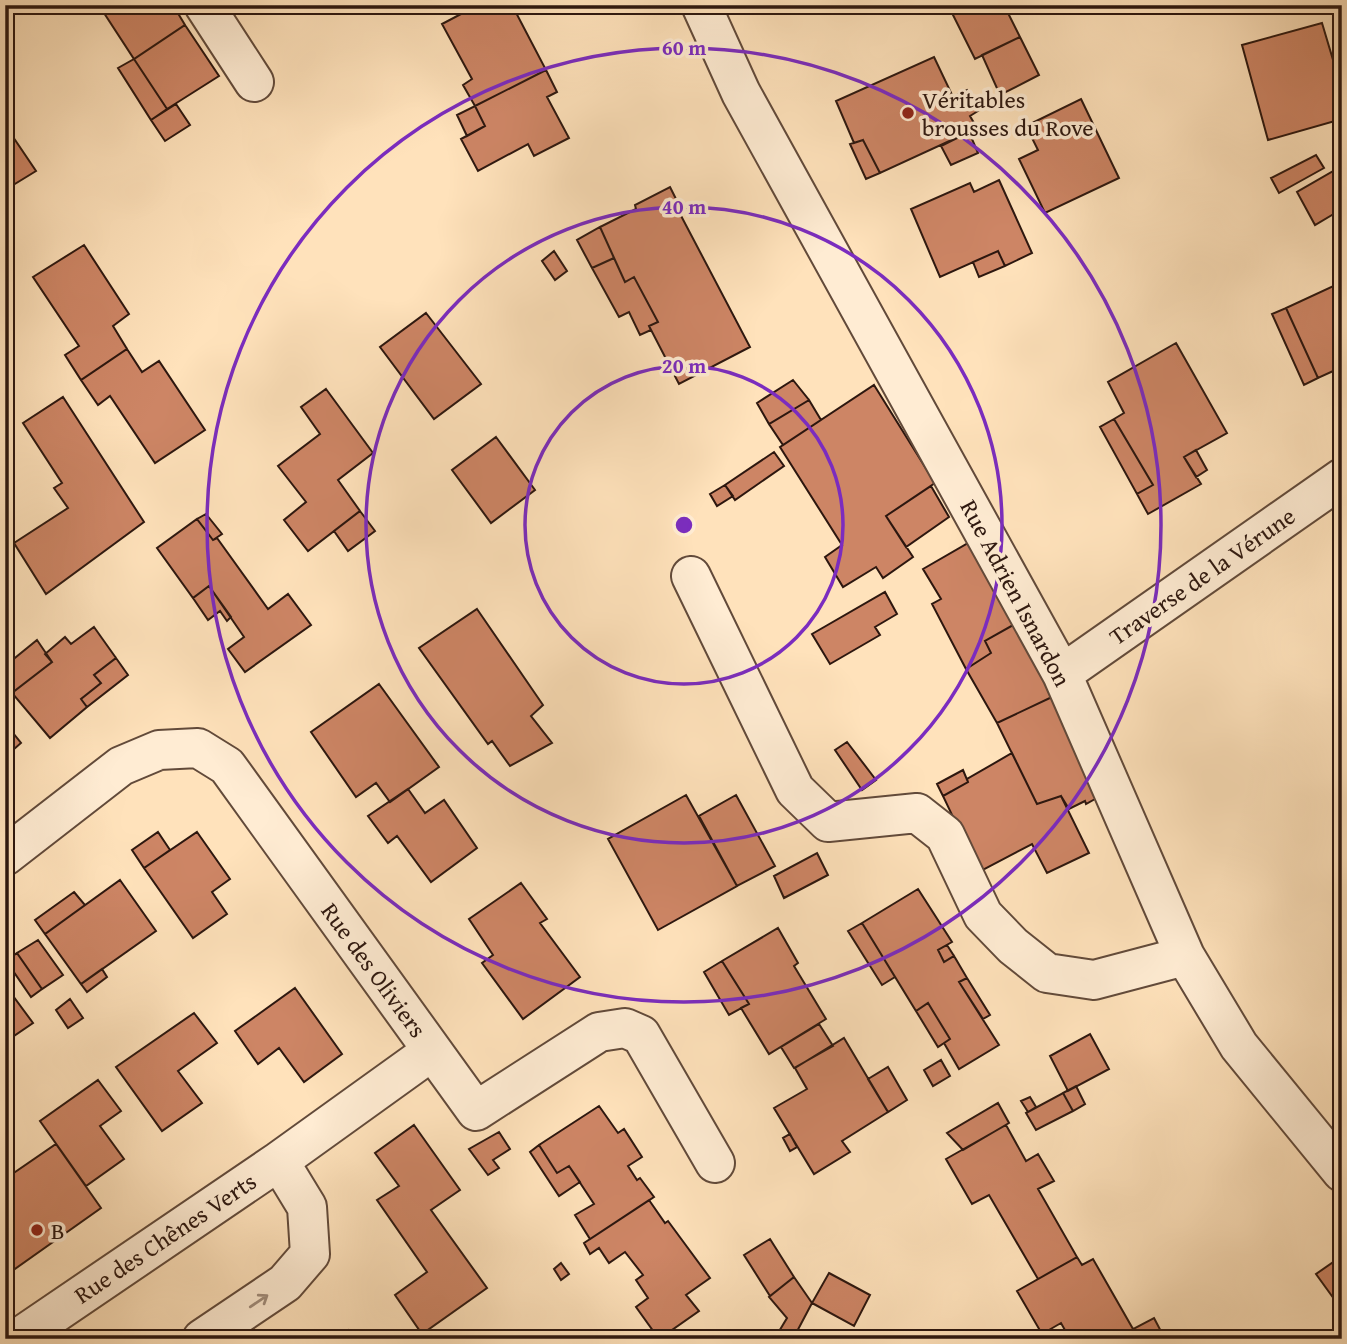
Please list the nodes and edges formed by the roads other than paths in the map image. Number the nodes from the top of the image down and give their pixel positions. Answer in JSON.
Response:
{"nodes":[{"id":1,"x":204,"y":5,"type":"edge"},
{"id":2,"x":701,"y":5,"type":"edge"},
{"id":3,"x":254,"y":82,"type":"dead end"},
{"id":4,"x":1342,"y":478,"type":"edge"},
{"id":5,"x":691,"y":576,"type":"dead end"},
{"id":6,"x":1062,"y":674,"type":"junction"},
{"id":7,"x":5,"y":856,"type":"edge"},
{"id":8,"x":1185,"y":956,"type":"junction"},
{"id":9,"x":432,"y":1051,"type":"junction"},
{"id":10,"x":279,"y":1161,"type":"junction"},
{"id":11,"x":715,"y":1163,"type":"dead end"},
{"id":12,"x":1342,"y":1172,"type":"edge"},
{"id":13,"x":17,"y":1339,"type":"edge"},
{"id":14,"x":202,"y":1339,"type":"edge"}],
"edges":[{"from":1,"to":3,"type":"street"},
{"from":2,"to":6,"type":"street","name":"Rue Adrien Isnardon"},
{"from":4,"to":6,"type":"street","name":"Traverse de la Vérune"},
{"from":5,"to":8,"type":"street"},
{"from":6,"to":8,"type":"street","name":"Rue Adrien Isnardon"},
{"from":7,"to":9,"type":"street","name":"Rue des Oliviers"},
{"from":8,"to":12,"type":"street","name":"Rue Adrien Isnardon"},
{"from":9,"to":10,"type":"street","name":"Rue des Chênes Verts"},
{"from":9,"to":11,"type":"street","name":"Rue des Oliviers"},
{"from":10,"to":13,"type":"street","name":"Rue des Chênes Verts"},
{"from":14,"to":10,"type":"street","name":"Rue des Chênes Verts","one_way":true}]}
